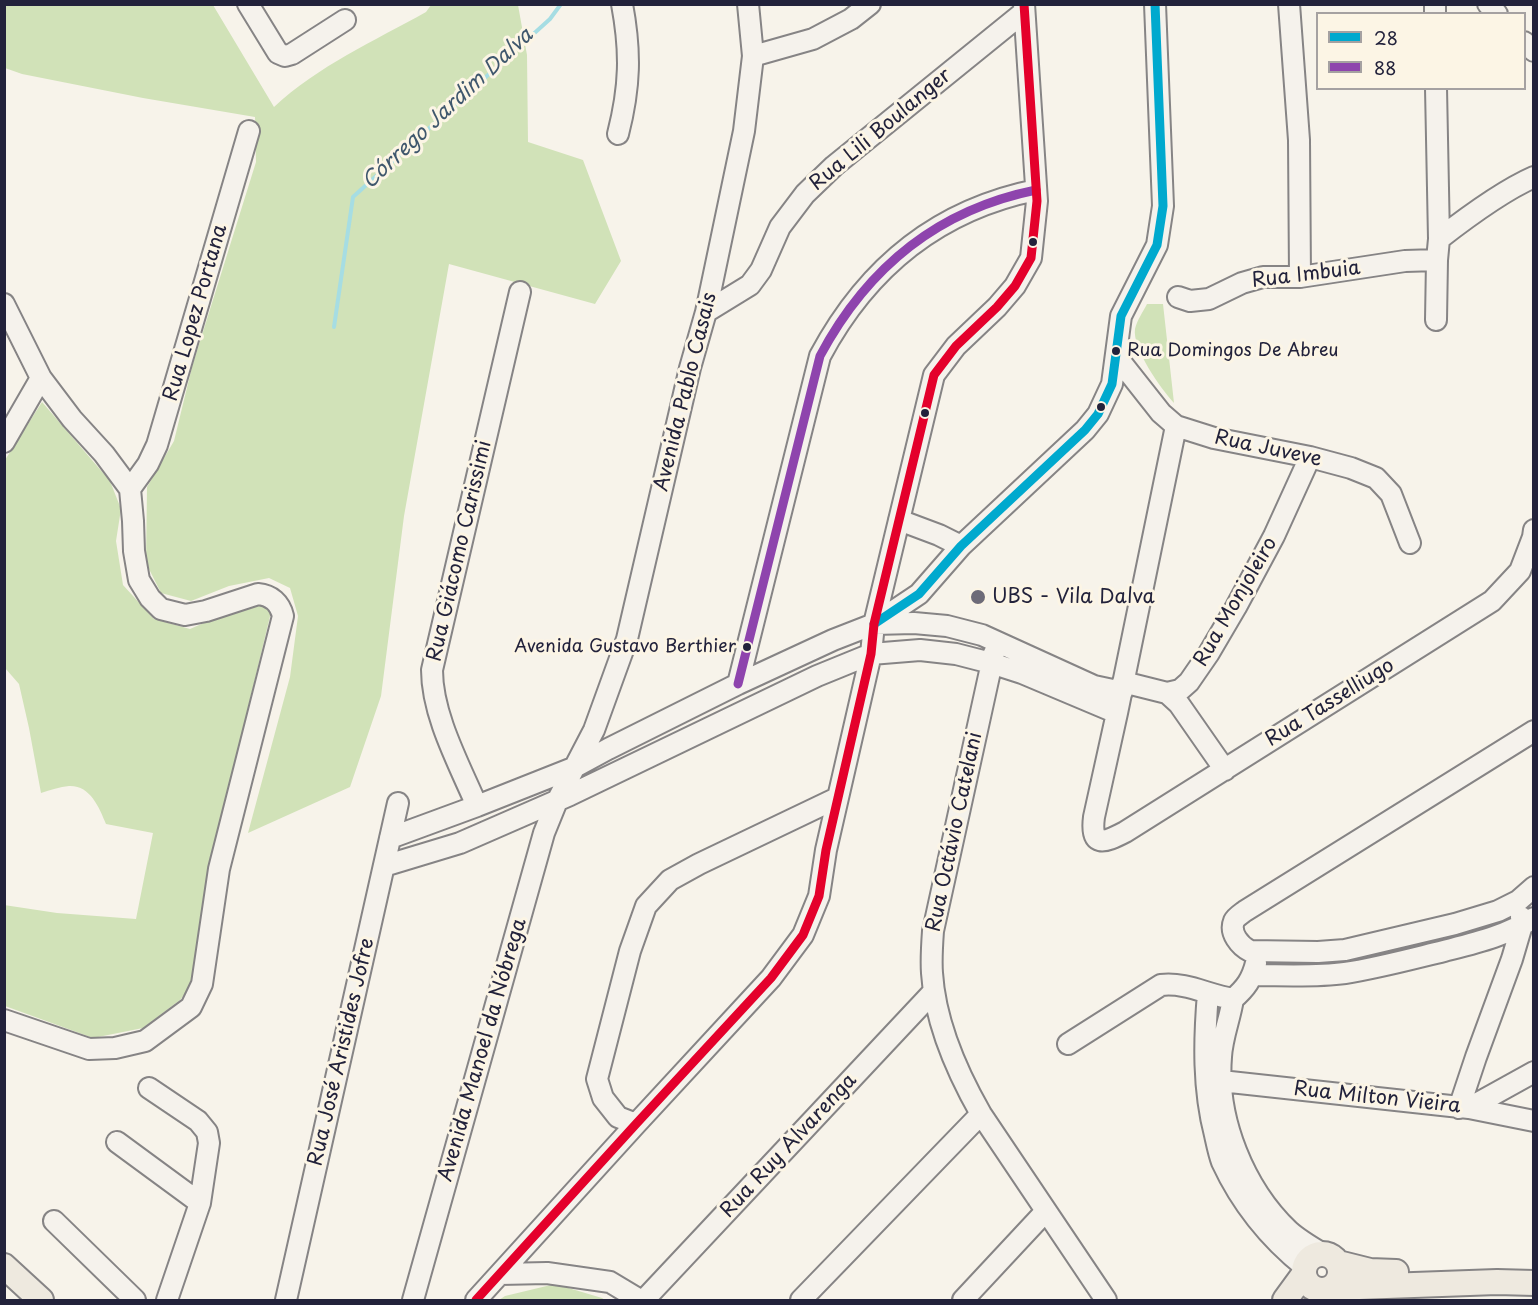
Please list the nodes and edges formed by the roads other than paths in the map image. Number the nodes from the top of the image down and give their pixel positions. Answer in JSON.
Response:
{"nodes":[{"id":1,"x":248,"y":4,"type":"edge"},
{"id":2,"x":622,"y":4,"type":"edge"},
{"id":3,"x":748,"y":4,"type":"edge"},
{"id":4,"x":870,"y":4,"type":"edge"},
{"id":5,"x":1155,"y":4,"type":"edge"},
{"id":6,"x":1290,"y":4,"type":"edge"},
{"id":7,"x":1024,"y":8,"type":"edge"},
{"id":8,"x":345,"y":20,"type":"dead end"},
{"id":9,"x":753,"y":56,"type":"junction"},
{"id":10,"x":1436,"y":90,"type":"edge"},
{"id":11,"x":249,"y":131,"type":"dead end"},
{"id":12,"x":618,"y":134,"type":"dead end"},
{"id":13,"x":1533,"y":177,"type":"edge"},
{"id":14,"x":1036,"y":190,"type":"junction"},
{"id":15,"x":1439,"y":239,"type":"junction"},
{"id":16,"x":1437,"y":260,"type":"junction"},
{"id":17,"x":1300,"y":278,"type":"junction"},
{"id":18,"x":520,"y":292,"type":"dead end"},
{"id":19,"x":1178,"y":297,"type":"dead end"},
{"id":20,"x":4,"y":304,"type":"edge"},
{"id":21,"x":706,"y":312,"type":"junction"},
{"id":22,"x":1436,"y":320,"type":"dead end"},
{"id":23,"x":1116,"y":356,"type":"junction"},
{"id":24,"x":41,"y":378,"type":"junction"},
{"id":25,"x":1176,"y":426,"type":"junction"},
{"id":26,"x":4,"y":442,"type":"edge"},
{"id":27,"x":1310,"y":457,"type":"junction"},
{"id":28,"x":130,"y":489,"type":"junction"},
{"id":29,"x":899,"y":520,"type":"junction"},
{"id":30,"x":1533,"y":530,"type":"edge"},
{"id":31,"x":1410,"y":543,"type":"dead end"},
{"id":32,"x":961,"y":546,"type":"junction"},
{"id":33,"x":874,"y":624,"type":"junction"},
{"id":34,"x":998,"y":642,"type":"junction"},
{"id":35,"x":871,"y":654,"type":"junction"},
{"id":36,"x":991,"y":663,"type":"junction"},
{"id":37,"x":738,"y":684,"type":"junction"},
{"id":38,"x":1123,"y":687,"type":"junction"},
{"id":39,"x":1167,"y":693,"type":"junction"},
{"id":40,"x":1117,"y":713,"type":"junction"},
{"id":41,"x":594,"y":730,"type":"junction"},
{"id":42,"x":1533,"y":731,"type":"edge"},
{"id":43,"x":608,"y":749,"type":"junction"},
{"id":44,"x":573,"y":768,"type":"junction"},
{"id":45,"x":1225,"y":770,"type":"junction"},
{"id":46,"x":837,"y":798,"type":"junction"},
{"id":47,"x":557,"y":801,"type":"junction"},
{"id":48,"x":398,"y":803,"type":"dead end"},
{"id":49,"x":477,"y":806,"type":"junction"},
{"id":50,"x":390,"y":838,"type":"junction"},
{"id":51,"x":384,"y":866,"type":"junction"},
{"id":52,"x":1533,"y":887,"type":"edge"},
{"id":53,"x":1518,"y":901,"type":"junction"},
{"id":54,"x":1528,"y":922,"type":"edge"},
{"id":55,"x":1258,"y":951,"type":"junction"},
{"id":56,"x":1253,"y":975,"type":"junction"},
{"id":57,"x":934,"y":991,"type":"junction"},
{"id":58,"x":1208,"y":993,"type":"junction"},
{"id":59,"x":1233,"y":999,"type":"junction"},
{"id":60,"x":4,"y":1020,"type":"edge"},
{"id":61,"x":1205,"y":1027,"type":"junction"},
{"id":62,"x":1225,"y":1031,"type":"junction"},
{"id":63,"x":1068,"y":1044,"type":"dead end"},
{"id":64,"x":1533,"y":1072,"type":"edge"},
{"id":65,"x":1221,"y":1081,"type":"junction"},
{"id":66,"x":149,"y":1088,"type":"dead end"},
{"id":67,"x":1464,"y":1108,"type":"junction"},
{"id":68,"x":981,"y":1114,"type":"junction"},
{"id":69,"x":1533,"y":1121,"type":"edge"},
{"id":70,"x":636,"y":1124,"type":"junction"},
{"id":71,"x":117,"y":1142,"type":"dead end"},
{"id":72,"x":200,"y":1203,"type":"junction"},
{"id":73,"x":1046,"y":1211,"type":"junction"},
{"id":74,"x":54,"y":1221,"type":"dead end"},
{"id":75,"x":4,"y":1266,"type":"edge"},
{"id":76,"x":1533,"y":1267,"type":"edge"},
{"id":77,"x":500,"y":1274,"type":"junction"},
{"id":78,"x":1317,"y":1276,"type":"edge"},
{"id":79,"x":1533,"y":1283,"type":"edge"},
{"id":80,"x":41,"y":1300,"type":"edge"},
{"id":81,"x":135,"y":1300,"type":"edge"},
{"id":82,"x":167,"y":1300,"type":"edge"},
{"id":83,"x":286,"y":1300,"type":"edge"},
{"id":84,"x":413,"y":1300,"type":"edge"},
{"id":85,"x":476,"y":1300,"type":"edge"},
{"id":86,"x":642,"y":1300,"type":"edge"},
{"id":87,"x":801,"y":1300,"type":"edge"},
{"id":88,"x":963,"y":1300,"type":"edge"},
{"id":89,"x":1106,"y":1300,"type":"edge"},
{"id":90,"x":1285,"y":1300,"type":"edge"}],
"edges":[{"from":1,"to":8,"type":"street"},
{"from":2,"to":12,"type":"street"},
{"from":3,"to":9,"type":"street","name":"Avenida Pablo Casais"},
{"from":4,"to":9,"type":"street"},
{"from":5,"to":23,"type":"street"},
{"from":6,"to":17,"type":"street"},
{"from":7,"to":14,"type":"street"},
{"from":7,"to":21,"type":"street","name":"Rua Lili Boulanger"},
{"from":9,"to":21,"type":"street","name":"Avenida Pablo Casais"},
{"from":10,"to":15,"type":"street"},
{"from":11,"to":28,"type":"street","name":"Rua Lopez Portana"},
{"from":13,"to":15,"type":"street"},
{"from":14,"to":29,"type":"street"},
{"from":14,"to":37,"type":"street"},
{"from":15,"to":16,"type":"street"},
{"from":16,"to":17,"type":"street","name":"Rua Imbuia"},
{"from":16,"to":22,"type":"street"},
{"from":17,"to":19,"type":"street","name":"Rua Imbuia"},
{"from":18,"to":49,"type":"street","name":"Rua Giácomo Carissimi"},
{"from":20,"to":24,"type":"street"},
{"from":21,"to":41,"type":"street","name":"Avenida Pablo Casais"},
{"from":23,"to":25,"type":"street","name":"Rua Juveve"},
{"from":23,"to":32,"type":"street"},
{"from":24,"to":26,"type":"street"},
{"from":24,"to":28,"type":"street"},
{"from":25,"to":27,"type":"street","name":"Rua Juveve"},
{"from":25,"to":38,"type":"street"},
{"from":27,"to":31,"type":"street","name":"Rua Juveve"},
{"from":27,"to":39,"type":"street","name":"Rua Monjoleiro"},
{"from":28,"to":60,"type":"street"},
{"from":29,"to":32,"type":"street"},
{"from":29,"to":33,"type":"street"},
{"from":30,"to":45,"type":"street","name":"Rua Tasselliugo"},
{"from":32,"to":33,"type":"street"},
{"from":33,"to":34,"type":"street"},
{"from":33,"to":35,"type":"street"},
{"from":33,"to":37,"type":"street"},
{"from":34,"to":36,"type":"street","name":"Rua Octávio Catelani"},
{"from":34,"to":38,"type":"street"},
{"from":35,"to":36,"type":"street"},
{"from":35,"to":46,"type":"street"},
{"from":35,"to":47,"type":"street"},
{"from":36,"to":40,"type":"street"},
{"from":36,"to":57,"type":"street","name":"Rua Octávio Catelani"},
{"from":37,"to":43,"type":"street"},
{"from":38,"to":39,"type":"street"},
{"from":38,"to":40,"type":"street"},
{"from":39,"to":45,"type":"street"},
{"from":40,"to":45,"type":"street","name":"Rua Tasselliugo"},
{"from":41,"to":43,"type":"street"},
{"from":41,"to":44,"type":"street","name":"Avenida Pablo Casais"},
{"from":42,"to":55,"type":"street"},
{"from":43,"to":44,"type":"street"},
{"from":44,"to":47,"type":"street","name":"Avenida Manoel da Nóbrega"},
{"from":44,"to":49,"type":"street"},
{"from":46,"to":70,"type":"street"},
{"from":46,"to":70,"type":"street"},
{"from":47,"to":51,"type":"street"},
{"from":47,"to":84,"type":"street","name":"Avenida Manoel da Nóbrega"},
{"from":48,"to":50,"type":"street","name":"Rua José Aristides Jofre"},
{"from":49,"to":50,"type":"street"},
{"from":50,"to":51,"type":"street","name":"Rua José Aristides Jofre"},
{"from":51,"to":83,"type":"street","name":"Rua José Aristides Jofre"},
{"from":52,"to":53,"type":"street"},
{"from":53,"to":54,"type":"street"},
{"from":53,"to":55,"type":"street"},
{"from":54,"to":56,"type":"street"},
{"from":54,"to":67,"type":"street"},
{"from":55,"to":56,"type":"street"},
{"from":56,"to":59,"type":"street"},
{"from":57,"to":68,"type":"street","name":"Rua Octávio Catelani"},
{"from":57,"to":86,"type":"street","name":"Rua Ruy Alvarenga"},
{"from":58,"to":59,"type":"street"},
{"from":58,"to":61,"type":"street"},
{"from":58,"to":63,"type":"street"},
{"from":59,"to":62,"type":"street"},
{"from":61,"to":62,"type":"street"},
{"from":61,"to":78,"type":"street"},
{"from":62,"to":65,"type":"street"},
{"from":64,"to":67,"type":"street"},
{"from":65,"to":67,"type":"street","name":"Rua Milton Vieira"},
{"from":65,"to":78,"type":"street"},
{"from":66,"to":72,"type":"street"},
{"from":67,"to":69,"type":"street","name":"Rua Milton Vieira"},
{"from":68,"to":73,"type":"street","name":"Rua Octávio Catelani"},
{"from":68,"to":87,"type":"street"},
{"from":70,"to":77,"type":"street"},
{"from":71,"to":72,"type":"street"},
{"from":72,"to":82,"type":"street"},
{"from":73,"to":88,"type":"street"},
{"from":73,"to":89,"type":"street","name":"Rua Octávio Catelani"},
{"from":74,"to":81,"type":"street"},
{"from":75,"to":80,"type":"main road"},
{"from":76,"to":78,"type":"main road"},
{"from":77,"to":85,"type":"street"},
{"from":77,"to":86,"type":"street"},
{"from":78,"to":79,"type":"main road"},
{"from":78,"to":90,"type":"main road"}]}
